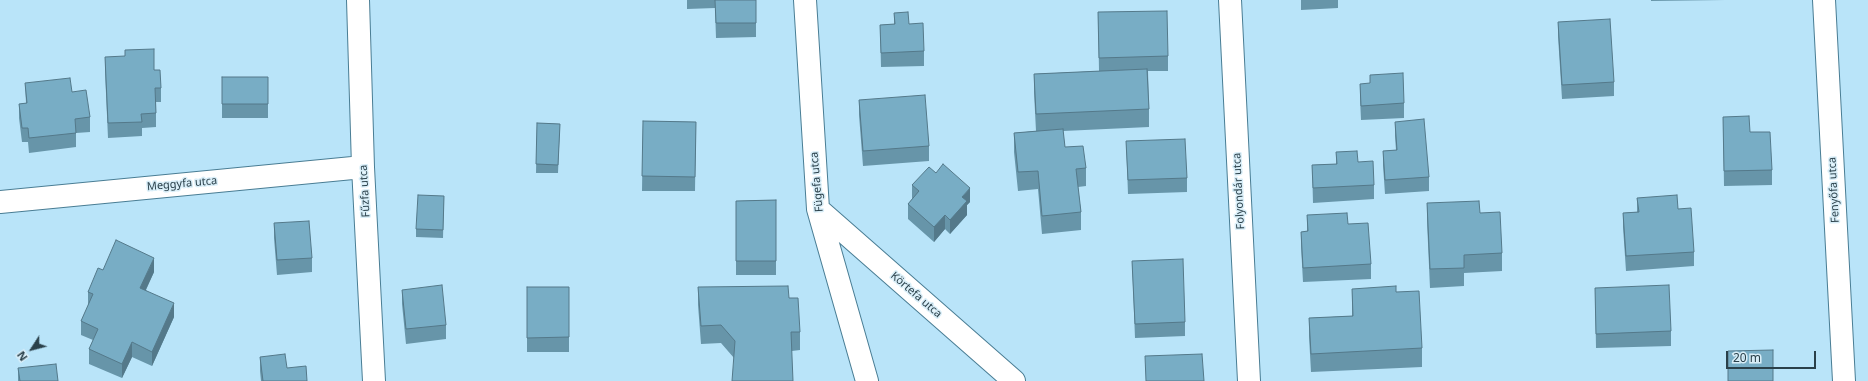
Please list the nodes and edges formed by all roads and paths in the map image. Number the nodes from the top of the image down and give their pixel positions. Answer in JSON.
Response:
{"nodes":[{"id":1,"x":358,"y":0,"type":"edge"},
{"id":2,"x":805,"y":0,"type":"edge"},
{"id":3,"x":1230,"y":0,"type":"edge"},
{"id":4,"x":1824,"y":0,"type":"edge"},
{"id":5,"x":364,"y":167,"type":"junction"},
{"id":6,"x":0,"y":202,"type":"edge"},
{"id":7,"x":818,"y":209,"type":"junction"},
{"id":8,"x":374,"y":381,"type":"edge"},
{"id":9,"x":867,"y":381,"type":"edge"},
{"id":10,"x":1014,"y":381,"type":"edge"},
{"id":11,"x":1249,"y":381,"type":"edge"},
{"id":12,"x":1844,"y":381,"type":"edge"}],
"edges":[{"from":1,"to":5,"type":"street","name":"Fűzfa utca"},
{"from":2,"to":7,"type":"street","name":"Fügefa utca"},
{"from":3,"to":11,"type":"street","name":"Folyondár utca"},
{"from":4,"to":12,"type":"street","name":"Fenyőfa utca"},
{"from":5,"to":6,"type":"street","name":"Meggyfa utca"},
{"from":5,"to":8,"type":"street","name":"Fűzfa utca"},
{"from":7,"to":9,"type":"street","name":"Fügefa utca"},
{"from":7,"to":10,"type":"street","name":"Körtefa utca"}]}
